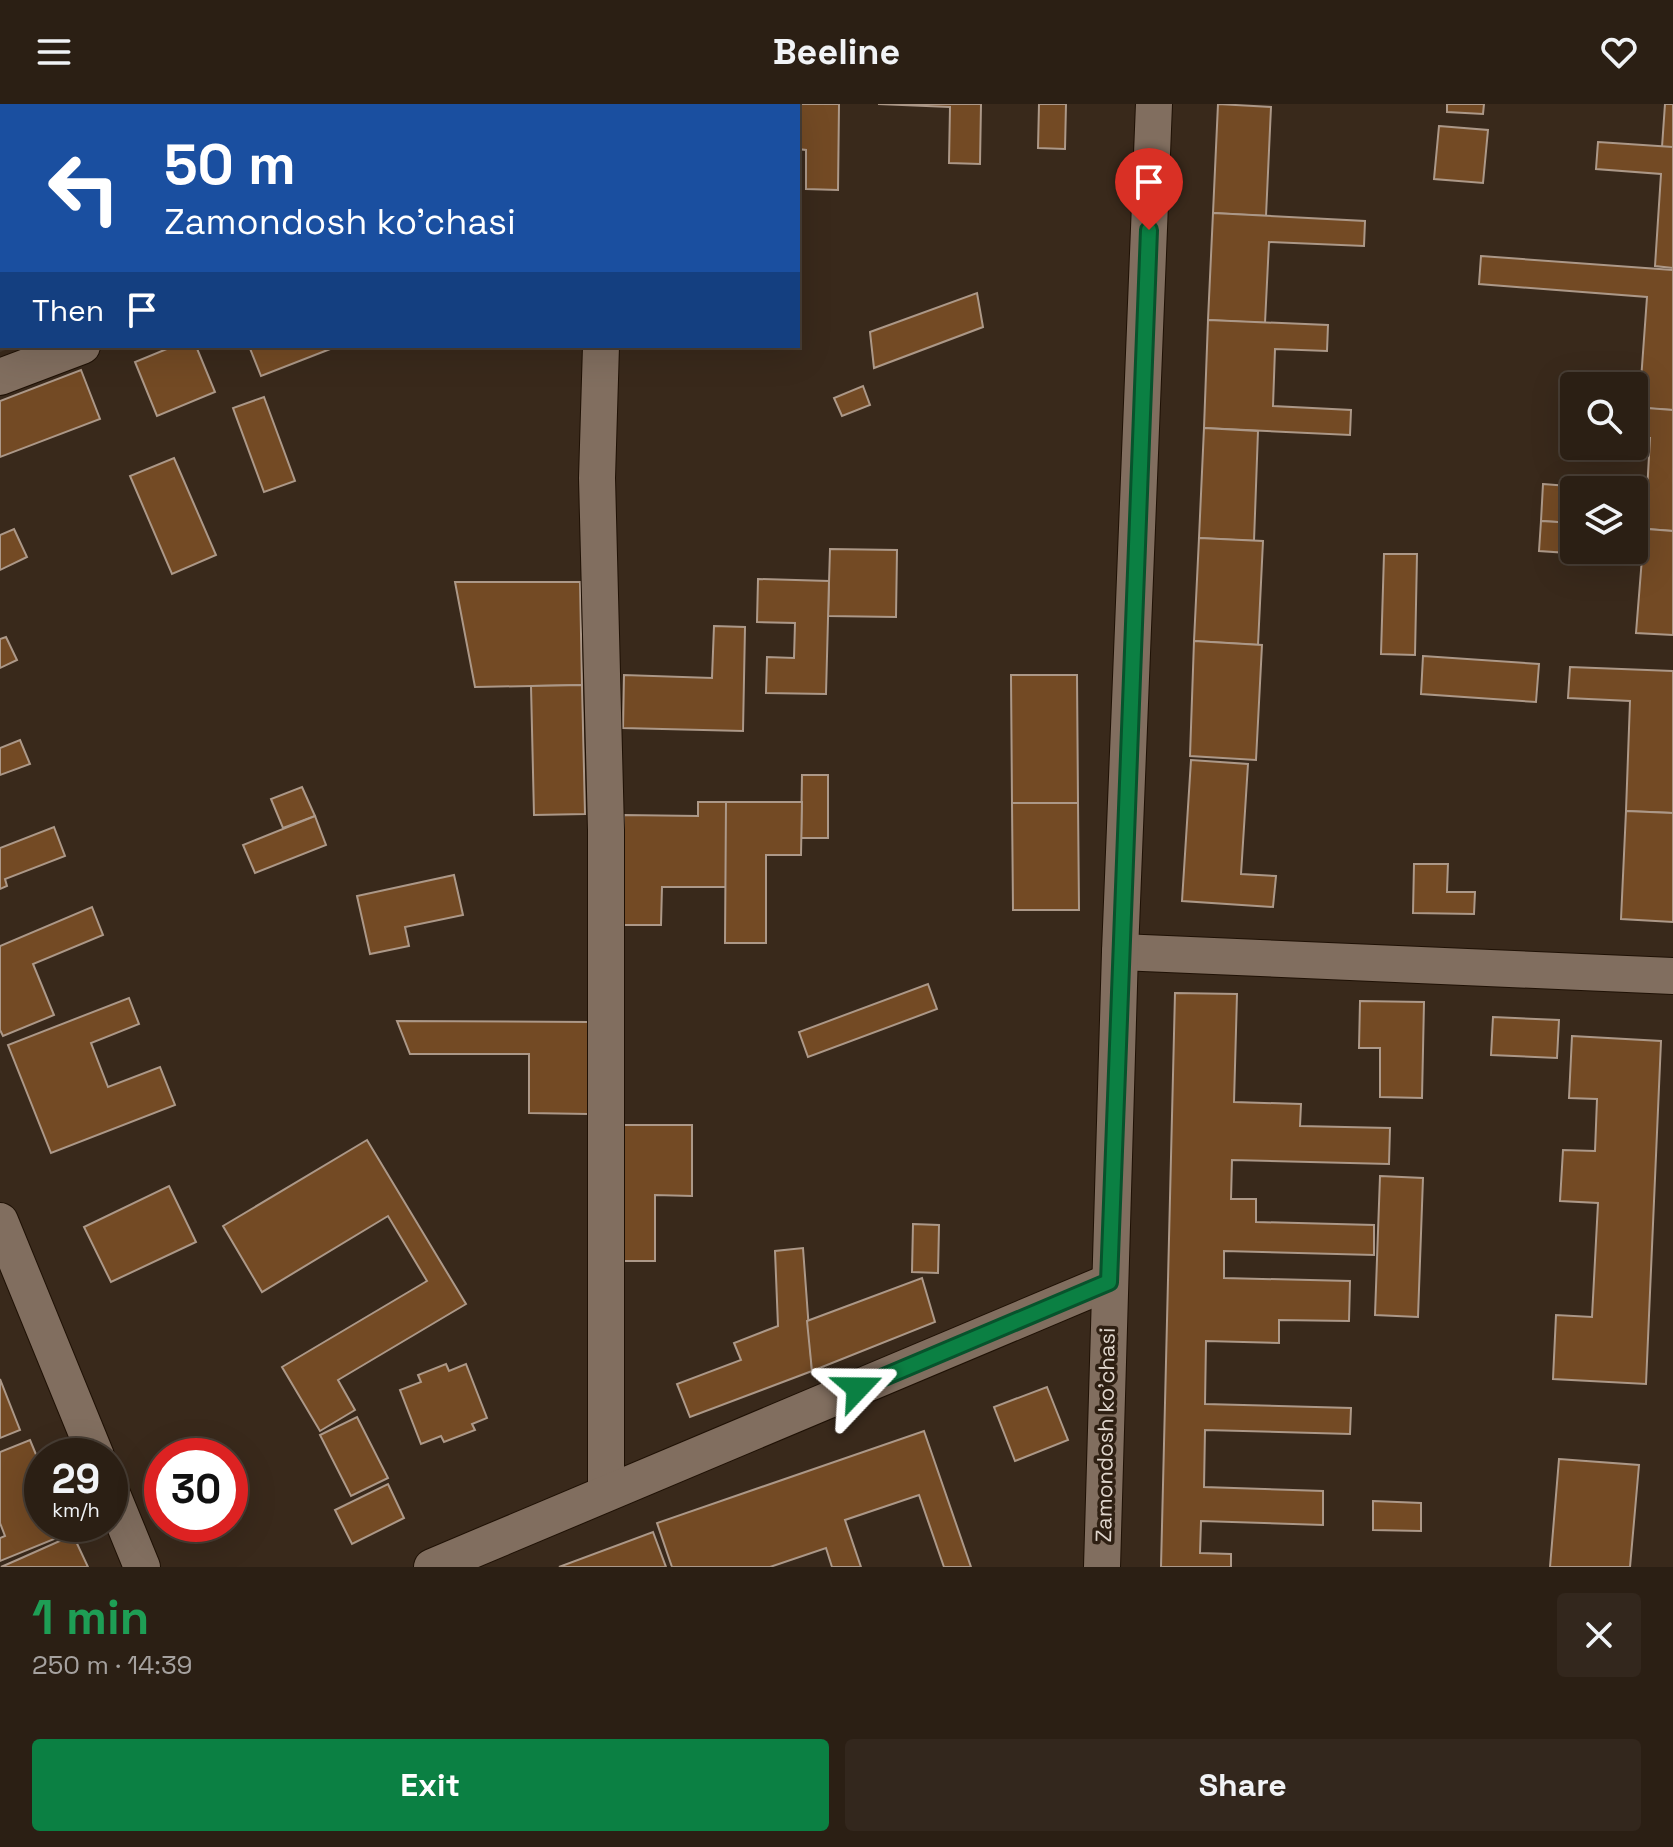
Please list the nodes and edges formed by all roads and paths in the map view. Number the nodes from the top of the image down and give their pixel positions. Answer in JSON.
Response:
{"nodes":[{"id":1,"x":1154,"y":104,"type":"edge"},
{"id":2,"x":77,"y":348,"type":"edge"},
{"id":3,"x":601,"y":348,"type":"edge"},
{"id":4,"x":0,"y":377,"type":"edge"},
{"id":5,"x":1120,"y":952,"type":"junction"},
{"id":6,"x":1673,"y":976,"type":"edge"},
{"id":7,"x":0,"y":1221,"type":"edge"},
{"id":8,"x":1109,"y":1282,"type":"junction"},
{"id":9,"x":89,"y":1438,"type":"edge"},
{"id":10,"x":606,"y":1493,"type":"junction"},
{"id":11,"x":128,"y":1533,"type":"edge"},
{"id":12,"x":142,"y":1567,"type":"edge"},
{"id":13,"x":432,"y":1567,"type":"edge"},
{"id":14,"x":1102,"y":1567,"type":"edge"}],
"edges":[{"from":1,"to":5,"type":"street","name":"Zamondosh ko'chasi"},
{"from":2,"to":4,"type":"street"},
{"from":3,"to":10,"type":"street"},
{"from":5,"to":6,"type":"street"},
{"from":5,"to":8,"type":"street","name":"Zamondosh ko'chasi"},
{"from":7,"to":9,"type":"street"},
{"from":8,"to":10,"type":"street"},
{"from":8,"to":14,"type":"street","name":"Zamondosh ko'chasi"},
{"from":10,"to":13,"type":"street"},
{"from":11,"to":12,"type":"street"}]}
